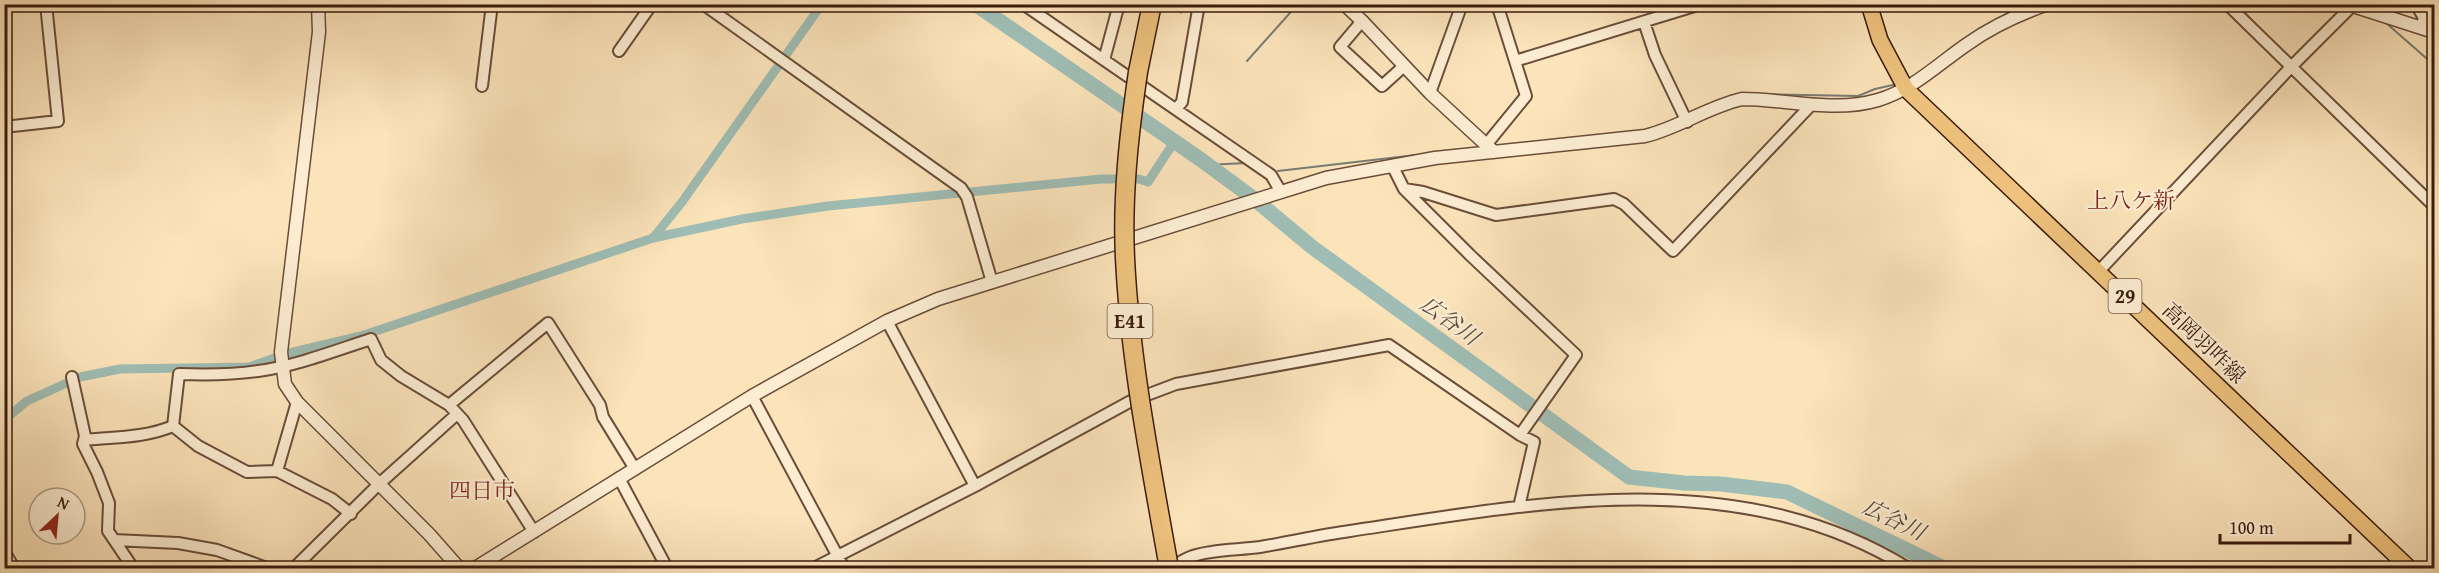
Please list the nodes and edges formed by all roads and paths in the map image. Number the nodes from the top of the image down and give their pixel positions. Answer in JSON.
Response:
{"nodes":[{"id":1,"x":46,"y":4,"type":"edge"},
{"id":2,"x":318,"y":4,"type":"edge"},
{"id":3,"x":492,"y":4,"type":"edge"},
{"id":4,"x":652,"y":4,"type":"edge"},
{"id":5,"x":703,"y":4,"type":"edge"},
{"id":6,"x":1023,"y":4,"type":"edge"},
{"id":7,"x":1119,"y":4,"type":"edge"},
{"id":8,"x":1152,"y":4,"type":"edge"},
{"id":9,"x":1199,"y":4,"type":"edge"},
{"id":10,"x":1344,"y":4,"type":"edge"},
{"id":11,"x":1462,"y":4,"type":"edge"},
{"id":12,"x":1497,"y":4,"type":"edge"},
{"id":13,"x":1701,"y":4,"type":"edge"},
{"id":14,"x":1869,"y":4,"type":"edge"},
{"id":15,"x":2048,"y":4,"type":"edge"},
{"id":16,"x":2227,"y":4,"type":"edge"},
{"id":17,"x":2416,"y":4,"type":"edge"},
{"id":18,"x":2352,"y":6,"type":"edge"},
{"id":19,"x":1185,"y":12,"type":"tunnel mouth"},
{"id":20,"x":1195,"y":20,"type":"junction"},
{"id":21,"x":1362,"y":21,"type":"junction"},
{"id":22,"x":1644,"y":22,"type":"junction"},
{"id":23,"x":2421,"y":27,"type":"junction"},
{"id":24,"x":2434,"y":32,"type":"edge"},
{"id":25,"x":619,"y":51,"type":"dead end"},
{"id":26,"x":1104,"y":60,"type":"junction"},
{"id":27,"x":1515,"y":62,"type":"junction"},
{"id":28,"x":1404,"y":66,"type":"junction"},
{"id":29,"x":2291,"y":67,"type":"junction"},
{"id":30,"x":482,"y":87,"type":"dead end"},
{"id":31,"x":1906,"y":89,"type":"junction"},
{"id":32,"x":1430,"y":93,"type":"junction"},
{"id":33,"x":1812,"y":104,"type":"junction"},
{"id":34,"x":1176,"y":109,"type":"junction"},
{"id":35,"x":1685,"y":117,"type":"junction"},
{"id":36,"x":4,"y":127,"type":"edge"},
{"id":37,"x":1490,"y":149,"type":"junction"},
{"id":38,"x":1392,"y":165,"type":"junction"},
{"id":39,"x":1404,"y":189,"type":"junction"},
{"id":40,"x":1277,"y":194,"type":"junction"},
{"id":41,"x":2434,"y":206,"type":"edge"},
{"id":42,"x":2099,"y":271,"type":"junction"},
{"id":43,"x":992,"y":282,"type":"junction"},
{"id":44,"x":887,"y":321,"type":"junction"},
{"id":45,"x":281,"y":360,"type":"junction"},
{"id":46,"x":72,"y":377,"type":"dead end"},
{"id":47,"x":752,"y":396,"type":"junction"},
{"id":48,"x":297,"y":402,"type":"junction"},
{"id":49,"x":449,"y":405,"type":"junction"},
{"id":50,"x":457,"y":414,"type":"junction"},
{"id":51,"x":173,"y":426,"type":"junction"},
{"id":52,"x":1520,"y":435,"type":"junction"},
{"id":53,"x":84,"y":440,"type":"junction"},
{"id":54,"x":635,"y":469,"type":"junction"},
{"id":55,"x":277,"y":471,"type":"junction"},
{"id":56,"x":619,"y":478,"type":"junction"},
{"id":57,"x":379,"y":484,"type":"junction"},
{"id":58,"x":975,"y":486,"type":"junction"},
{"id":59,"x":1519,"y":507,"type":"junction"},
{"id":60,"x":351,"y":514,"type":"junction"},
{"id":61,"x":534,"y":532,"type":"junction"},
{"id":62,"x":114,"y":540,"type":"junction"},
{"id":63,"x":4,"y":551,"type":"edge"},
{"id":64,"x":837,"y":556,"type":"junction"},
{"id":65,"x":14,"y":568,"type":"edge"},
{"id":66,"x":133,"y":568,"type":"edge"},
{"id":67,"x":267,"y":568,"type":"edge"},
{"id":68,"x":294,"y":568,"type":"edge"},
{"id":69,"x":459,"y":568,"type":"edge"},
{"id":70,"x":475,"y":568,"type":"edge"},
{"id":71,"x":667,"y":568,"type":"edge"},
{"id":72,"x":814,"y":568,"type":"edge"},
{"id":73,"x":844,"y":568,"type":"edge"},
{"id":74,"x":1168,"y":568,"type":"edge"},
{"id":75,"x":1908,"y":568,"type":"edge"},
{"id":76,"x":2409,"y":568,"type":"edge"}],
"edges":[{"from":1,"to":36,"type":"street"},
{"from":2,"to":45,"type":"street"},
{"from":3,"to":30,"type":"street"},
{"from":4,"to":25,"type":"street"},
{"from":5,"to":43,"type":"street"},
{"from":6,"to":26,"type":"street"},
{"from":7,"to":26,"type":"street"},
{"from":8,"to":74,"type":"highway","number":"E41","bridge":true},
{"from":9,"to":20,"type":"street"},
{"from":10,"to":21,"type":"street"},
{"from":11,"to":32,"type":"street"},
{"from":12,"to":27,"type":"street"},
{"from":13,"to":22,"type":"street"},
{"from":14,"to":31,"type":"main road","name":"高岡羽咋線","number":"29"},
{"from":15,"to":31,"type":"street"},
{"from":16,"to":29,"type":"street"},
{"from":17,"to":23,"type":"street"},
{"from":18,"to":23,"type":"street"},
{"from":18,"to":29,"type":"street"},
{"from":19,"to":20,"type":"street"},
{"from":20,"to":34,"type":"street"},
{"from":21,"to":28,"type":"street"},
{"from":21,"to":28,"type":"street"},
{"from":22,"to":27,"type":"street"},
{"from":22,"to":35,"type":"street"},
{"from":23,"to":24,"type":"street"},
{"from":26,"to":34,"type":"street"},
{"from":27,"to":37,"type":"street"},
{"from":28,"to":32,"type":"street"},
{"from":29,"to":41,"type":"street"},
{"from":29,"to":42,"type":"street"},
{"from":31,"to":33,"type":"street"},
{"from":31,"to":42,"type":"main road","name":"高岡羽咋線","number":"29"},
{"from":32,"to":37,"type":"street"},
{"from":33,"to":35,"type":"street"},
{"from":33,"to":39,"type":"street"},
{"from":34,"to":40,"type":"street"},
{"from":35,"to":37,"type":"street"},
{"from":37,"to":38,"type":"street"},
{"from":38,"to":39,"type":"street"},
{"from":38,"to":40,"type":"street"},
{"from":39,"to":52,"type":"street"},
{"from":40,"to":43,"type":"street"},
{"from":42,"to":76,"type":"main road","name":"高岡羽咋線","number":"29"},
{"from":43,"to":44,"type":"street"},
{"from":44,"to":47,"type":"street"},
{"from":44,"to":58,"type":"street"},
{"from":45,"to":48,"type":"street"},
{"from":45,"to":49,"type":"street"},
{"from":45,"to":51,"type":"street"},
{"from":46,"to":53,"type":"street"},
{"from":47,"to":54,"type":"street"},
{"from":47,"to":64,"type":"street"},
{"from":48,"to":55,"type":"street"},
{"from":48,"to":57,"type":"street"},
{"from":49,"to":50,"type":"street"},
{"from":49,"to":54,"type":"street"},
{"from":50,"to":57,"type":"street"},
{"from":50,"to":61,"type":"street"},
{"from":51,"to":53,"type":"street"},
{"from":51,"to":55,"type":"street"},
{"from":52,"to":58,"type":"street"},
{"from":52,"to":59,"type":"street"},
{"from":53,"to":62,"type":"street"},
{"from":54,"to":56,"type":"street"},
{"from":55,"to":60,"type":"street"},
{"from":56,"to":61,"type":"street"},
{"from":56,"to":71,"type":"street"},
{"from":57,"to":60,"type":"street"},
{"from":57,"to":69,"type":"street"},
{"from":58,"to":64,"type":"street"},
{"from":59,"to":74,"type":"street"},
{"from":59,"to":75,"type":"street"},
{"from":60,"to":68,"type":"street"},
{"from":61,"to":70,"type":"street"},
{"from":62,"to":66,"type":"street"},
{"from":62,"to":67,"type":"street"},
{"from":63,"to":65,"type":"street"},
{"from":64,"to":72,"type":"street"},
{"from":64,"to":73,"type":"street"}]}
